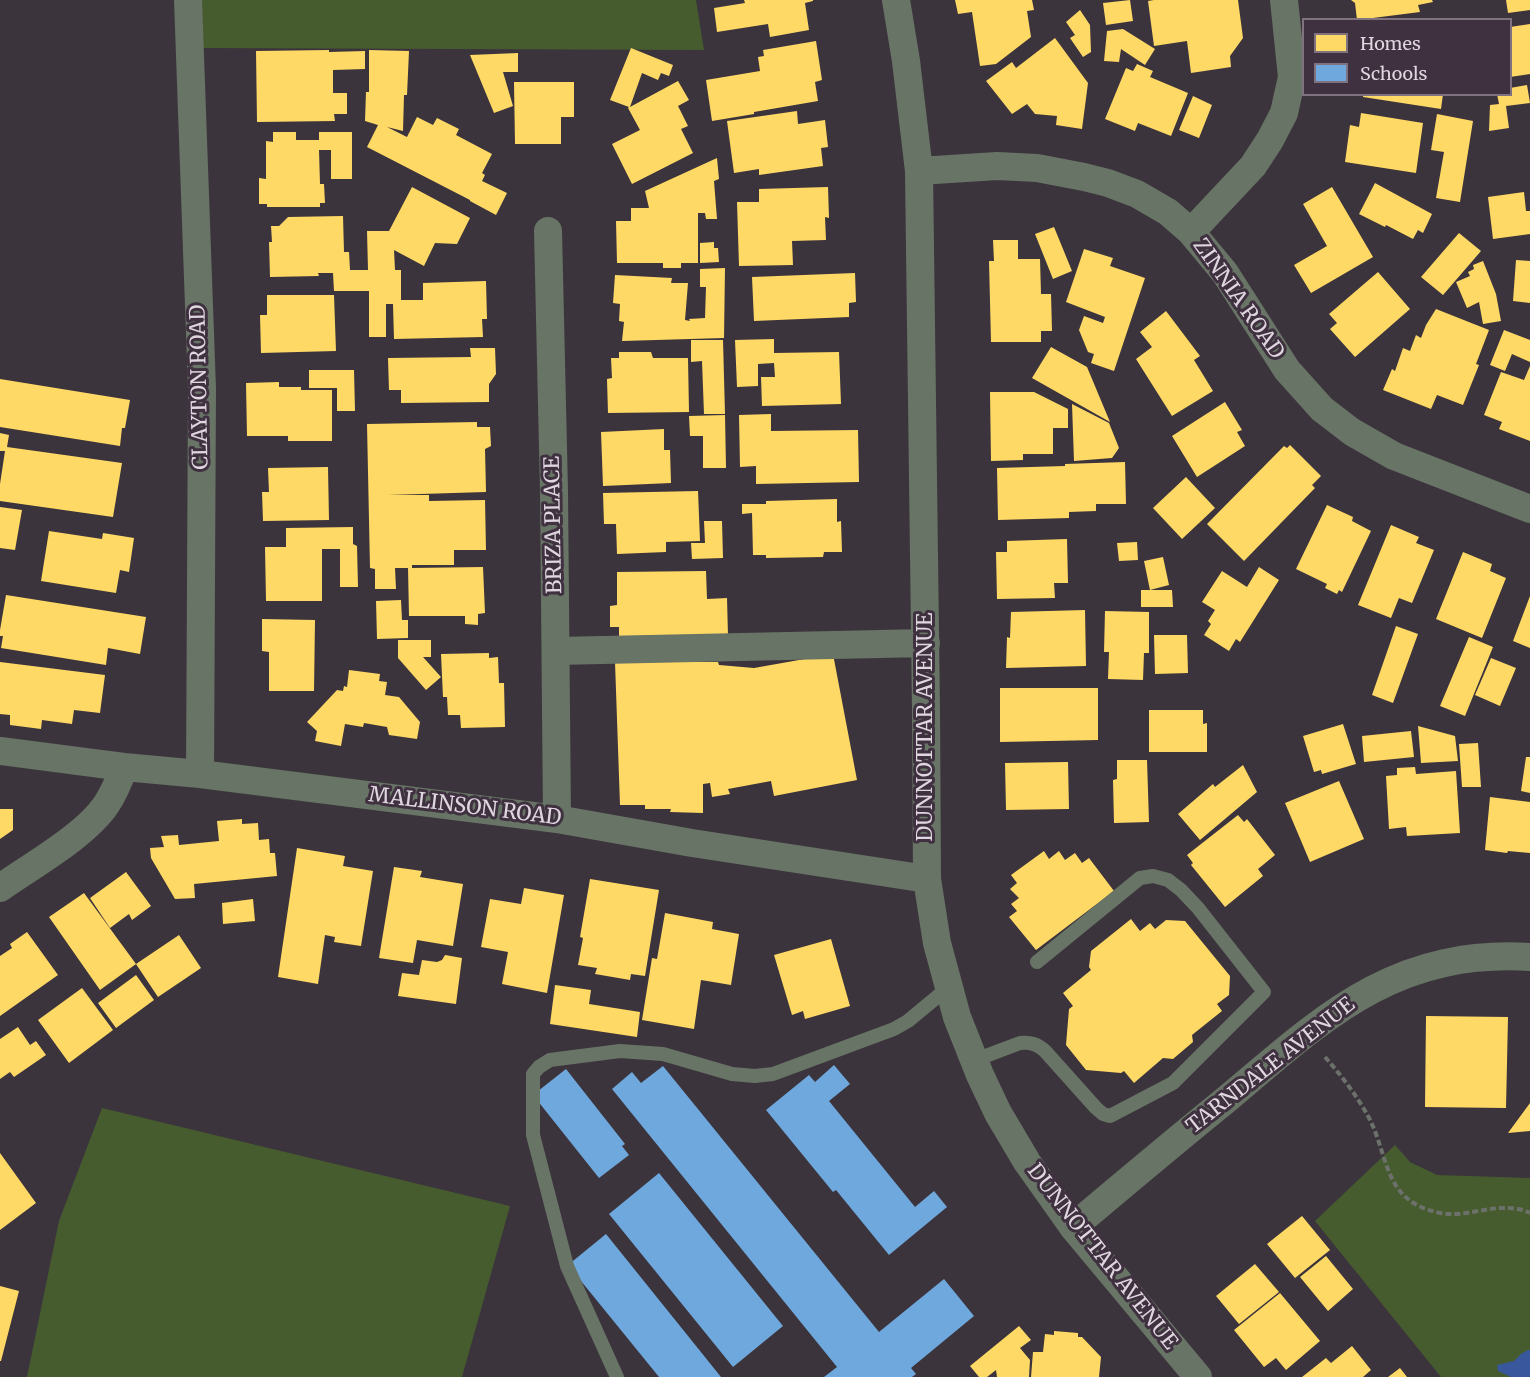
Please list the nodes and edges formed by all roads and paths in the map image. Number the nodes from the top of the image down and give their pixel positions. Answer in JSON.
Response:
{"nodes":[{"id":1,"x":188,"y":0,"type":"edge"},
{"id":2,"x":896,"y":0,"type":"edge"},
{"id":3,"x":1284,"y":0,"type":"edge"},
{"id":4,"x":919,"y":171,"type":"junction"},
{"id":5,"x":548,"y":231,"type":"dead end"},
{"id":6,"x":1191,"y":232,"type":"junction"},
{"id":7,"x":1530,"y":509,"type":"edge"},
{"id":8,"x":926,"y":643,"type":"junction"},
{"id":9,"x":555,"y":651,"type":"junction"},
{"id":10,"x":0,"y":751,"type":"edge"},
{"id":11,"x":124,"y":767,"type":"junction"},
{"id":12,"x":200,"y":774,"type":"junction"},
{"id":13,"x":557,"y":819,"type":"junction"},
{"id":14,"x":927,"y":879,"type":"junction"},
{"id":15,"x":0,"y":888,"type":"edge"},
{"id":16,"x":1530,"y":957,"type":"edge"},
{"id":17,"x":1037,"y":962,"type":"dead end"},
{"id":18,"x":949,"y":987,"type":"junction"},
{"id":19,"x":1304,"y":1035,"type":"junction"},
{"id":20,"x":975,"y":1060,"type":"junction"},
{"id":21,"x":1530,"y":1213,"type":"edge"},
{"id":22,"x":1073,"y":1227,"type":"junction"},
{"id":23,"x":617,"y":1377,"type":"edge"},
{"id":24,"x":1198,"y":1377,"type":"edge"}],
"edges":[{"from":1,"to":12,"type":"street","name":"CLAYTON ROAD"},
{"from":2,"to":4,"type":"street","name":"DUNNOTTAR AVENUE"},
{"from":3,"to":6,"type":"street"},
{"from":4,"to":6,"type":"street","name":"ZINNIA ROAD"},
{"from":4,"to":8,"type":"street","name":"DUNNOTTAR AVENUE"},
{"from":5,"to":9,"type":"street","name":"BRIZA PLACE"},
{"from":6,"to":7,"type":"street","name":"ZINNIA ROAD"},
{"from":8,"to":9,"type":"street"},
{"from":8,"to":14,"type":"street","name":"DUNNOTTAR AVENUE"},
{"from":9,"to":13,"type":"street","name":"BRIZA PLACE"},
{"from":10,"to":11,"type":"street","name":"MALLINSON ROAD"},
{"from":11,"to":12,"type":"street","name":"MALLINSON ROAD"},
{"from":11,"to":15,"type":"street"},
{"from":12,"to":13,"type":"street","name":"MALLINSON ROAD"},
{"from":13,"to":14,"type":"street","name":"MALLINSON ROAD"},
{"from":14,"to":18,"type":"street","name":"DUNNOTTAR AVENUE"},
{"from":16,"to":19,"type":"street","name":"TARNDALE AVENUE"},
{"from":17,"to":20,"type":"lane"},
{"from":18,"to":20,"type":"street","name":"DUNNOTTAR AVENUE"},
{"from":18,"to":23,"type":"lane"},
{"from":19,"to":21,"type":"path"},
{"from":19,"to":22,"type":"street","name":"TARNDALE AVENUE"},
{"from":20,"to":22,"type":"street","name":"DUNNOTTAR AVENUE"},
{"from":22,"to":24,"type":"street","name":"DUNNOTTAR AVENUE"}]}
